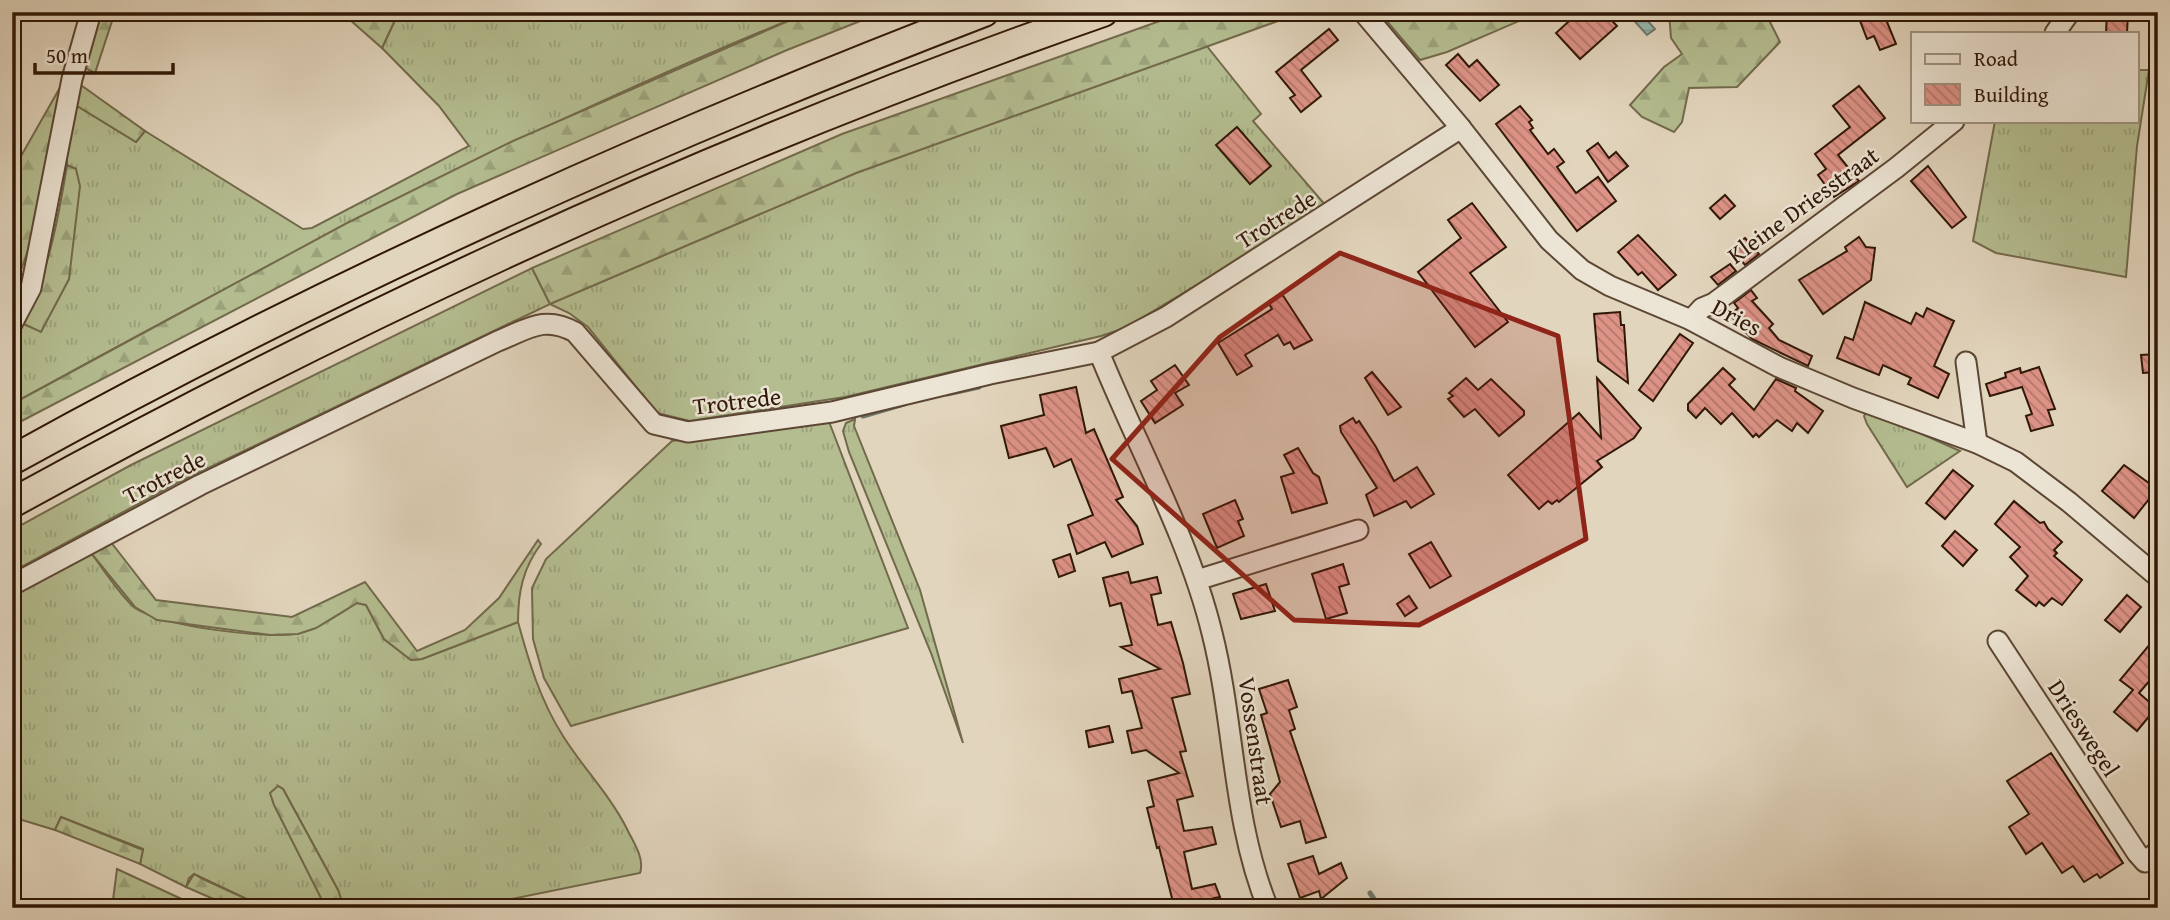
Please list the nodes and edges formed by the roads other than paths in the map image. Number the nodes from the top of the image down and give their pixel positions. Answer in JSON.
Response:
{"nodes":[{"id":1,"x":91,"y":12,"type":"edge"},
{"id":2,"x":984,"y":12,"type":"edge"},
{"id":3,"x":1103,"y":12,"type":"edge"},
{"id":4,"x":1363,"y":12,"type":"edge"},
{"id":5,"x":2070,"y":12,"type":"edge"},
{"id":6,"x":2055,"y":32,"type":"edge"},
{"id":7,"x":1953,"y":122,"type":"edge"},
{"id":8,"x":1461,"y":128,"type":"junction"},
{"id":9,"x":1714,"y":303,"type":"junction"},
{"id":10,"x":1691,"y":320,"type":"junction"},
{"id":11,"x":12,"y":324,"type":"edge"},
{"id":12,"x":1714,"y":332,"type":"junction"},
{"id":13,"x":1099,"y":352,"type":"junction"},
{"id":14,"x":1966,"y":362,"type":"dead end"},
{"id":15,"x":1977,"y":443,"type":"junction"},
{"id":16,"x":12,"y":460,"type":"edge"},
{"id":17,"x":12,"y":503,"type":"edge"},
{"id":18,"x":1357,"y":530,"type":"dead end"},
{"id":19,"x":2158,"y":577,"type":"edge"},
{"id":20,"x":1197,"y":580,"type":"junction"},
{"id":21,"x":12,"y":585,"type":"edge"},
{"id":22,"x":1998,"y":641,"type":"dead end"},
{"id":23,"x":2158,"y":851,"type":"edge"},
{"id":24,"x":1268,"y":908,"type":"edge"}],
"edges":[{"from":1,"to":11,"type":"street"},
{"from":2,"to":16,"type":"highway"},
{"from":3,"to":17,"type":"highway"},
{"from":4,"to":8,"type":"street","name":"Dries"},
{"from":5,"to":6,"type":"street"},
{"from":7,"to":9,"type":"street","name":"Kleine Driesstraat"},
{"from":8,"to":10,"type":"street","name":"Dries"},
{"from":8,"to":13,"type":"street","name":"Trotrede"},
{"from":9,"to":10,"type":"street","name":"Kleine Driesstraat"},
{"from":9,"to":12,"type":"street"},
{"from":10,"to":12,"type":"street","name":"Dries"},
{"from":12,"to":15,"type":"street","name":"Dries"},
{"from":13,"to":20,"type":"street","name":"Vossenstraat"},
{"from":13,"to":21,"type":"street","name":"Trotrede"},
{"from":14,"to":15,"type":"street"},
{"from":15,"to":19,"type":"street","name":"Dries"},
{"from":18,"to":20,"type":"street"},
{"from":20,"to":24,"type":"street","name":"Vossenstraat"},
{"from":22,"to":23,"type":"street","name":"Drieswegel"}]}
